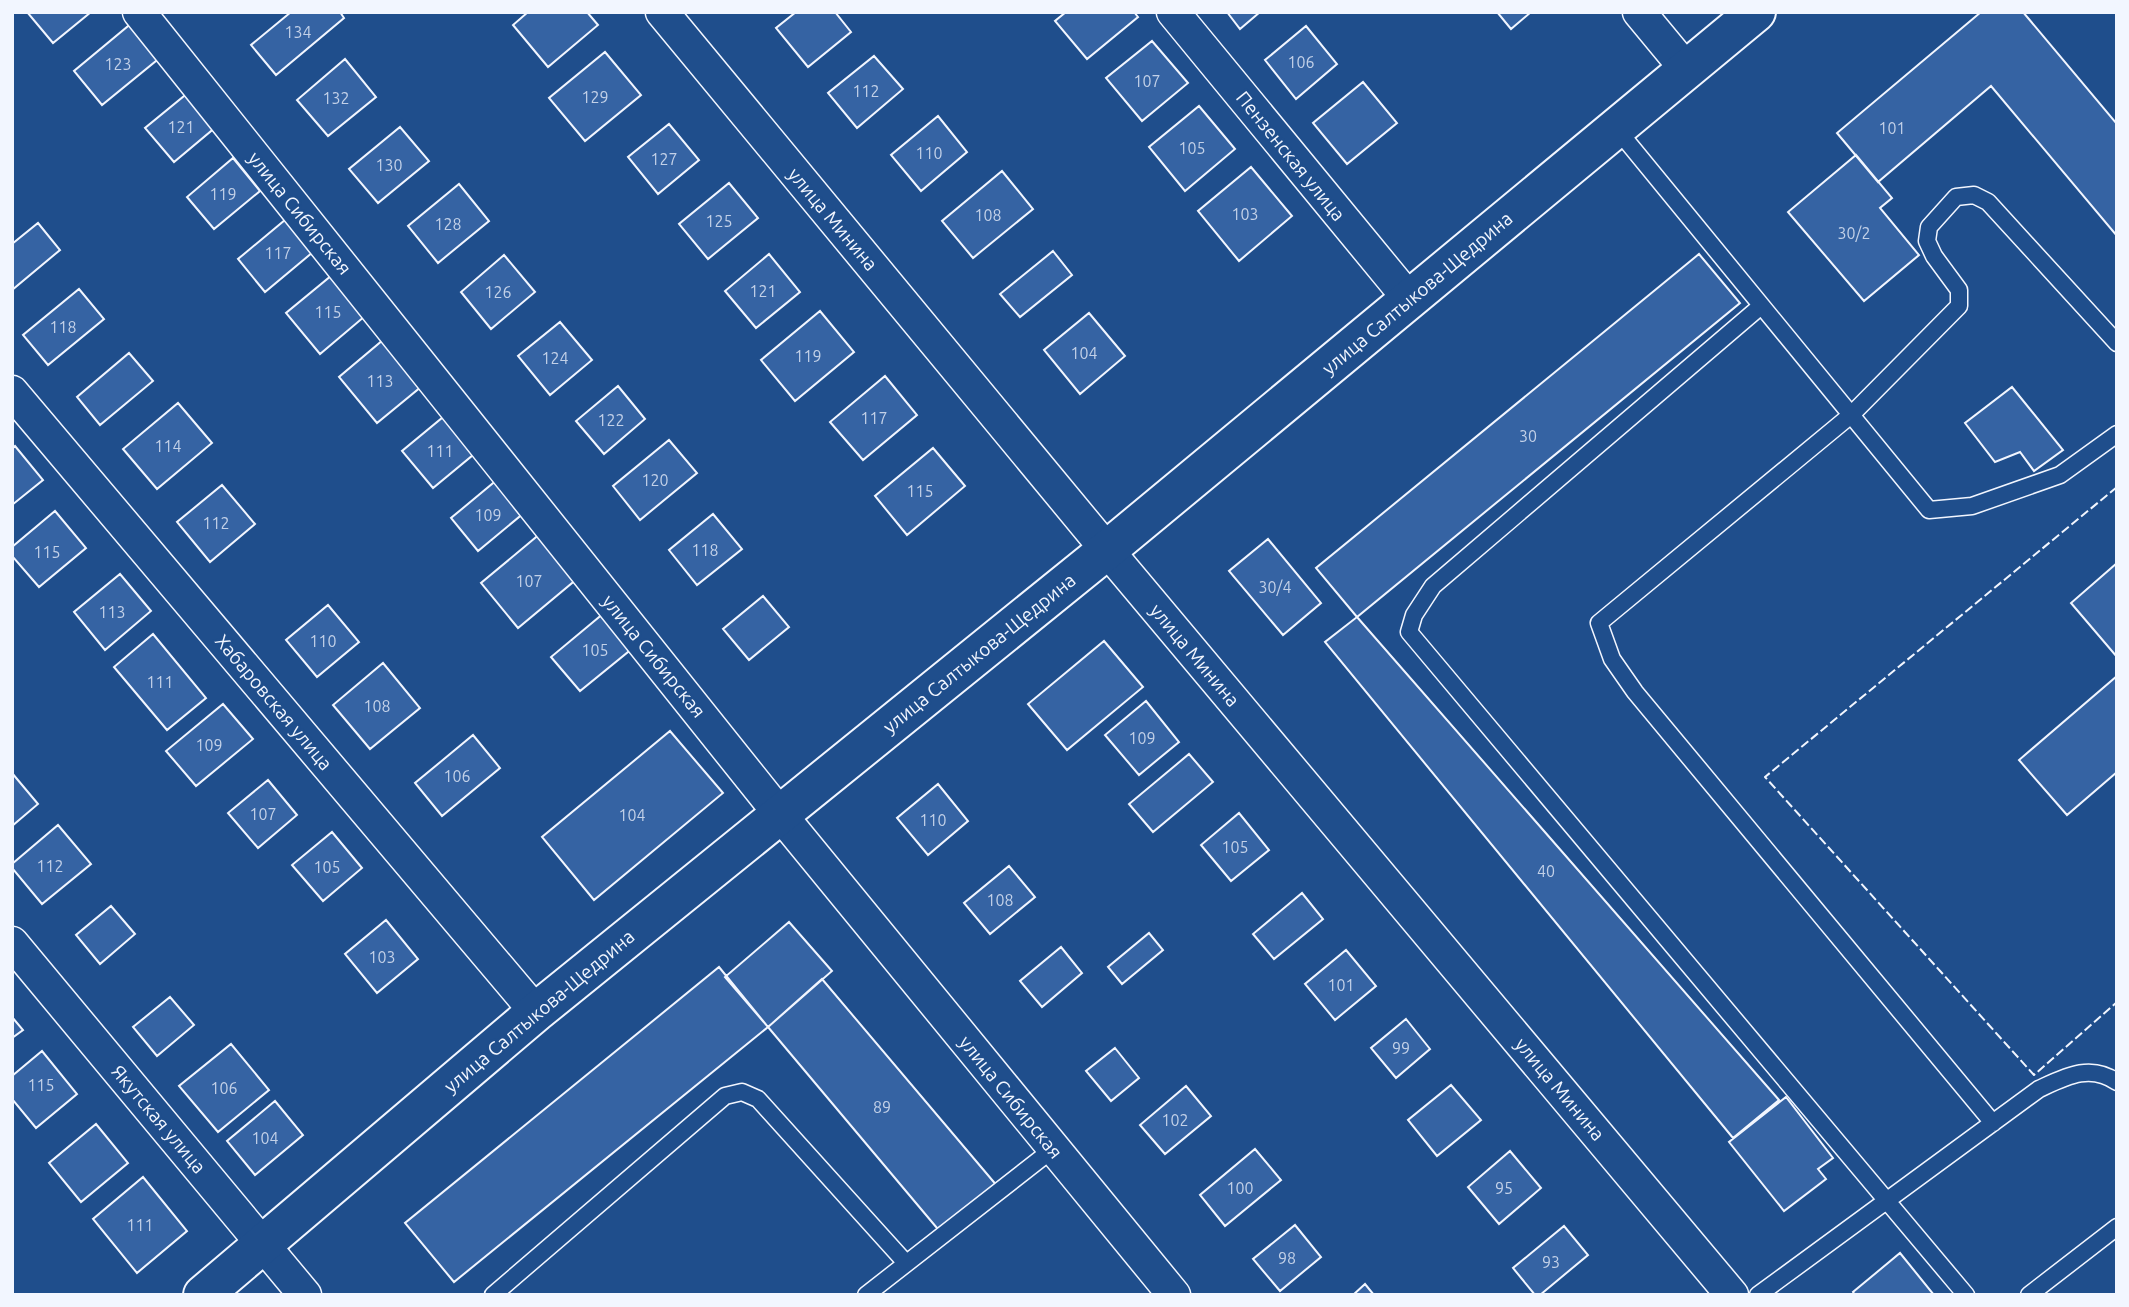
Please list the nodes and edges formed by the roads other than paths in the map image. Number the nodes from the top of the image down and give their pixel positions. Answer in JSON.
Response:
{"nodes":[{"id":1,"x":139,"y":12,"type":"edge"},
{"id":2,"x":662,"y":12,"type":"edge"},
{"id":3,"x":1173,"y":12,"type":"edge"},
{"id":4,"x":1639,"y":12,"type":"edge"},
{"id":5,"x":1756,"y":12,"type":"edge"},
{"id":6,"x":1687,"y":70,"type":"junction"},
{"id":7,"x":1616,"y":128,"type":"junction"},
{"id":8,"x":1410,"y":300,"type":"junction"},
{"id":9,"x":1761,"y":306,"type":"junction"},
{"id":10,"x":2117,"y":343,"type":"edge"},
{"id":11,"x":12,"y":392,"type":"edge"},
{"id":12,"x":1851,"y":415,"type":"junction"},
{"id":13,"x":2117,"y":434,"type":"edge"},
{"id":14,"x":1107,"y":550,"type":"junction"},
{"id":15,"x":779,"y":813,"type":"junction"},
{"id":16,"x":12,"y":943,"type":"edge"},
{"id":17,"x":536,"y":1012,"type":"junction"},
{"id":18,"x":2117,"y":1082,"type":"edge"},
{"id":19,"x":1993,"y":1123,"type":"junction"},
{"id":20,"x":1054,"y":1149,"type":"junction"},
{"id":21,"x":1887,"y":1200,"type":"junction"},
{"id":22,"x":2117,"y":1227,"type":"edge"},
{"id":23,"x":264,"y":1244,"type":"junction"},
{"id":24,"x":906,"y":1263,"type":"junction"},
{"id":25,"x":204,"y":1295,"type":"edge"},
{"id":26,"x":305,"y":1295,"type":"edge"},
{"id":27,"x":493,"y":1295,"type":"edge"},
{"id":28,"x":866,"y":1295,"type":"edge"},
{"id":29,"x":1174,"y":1295,"type":"edge"},
{"id":30,"x":1732,"y":1295,"type":"edge"},
{"id":31,"x":1758,"y":1295,"type":"edge"},
{"id":32,"x":1966,"y":1295,"type":"edge"},
{"id":33,"x":2029,"y":1295,"type":"edge"}],
"edges":[{"from":1,"to":15,"type":"street","name":"улица Сибирская"},
{"from":2,"to":14,"type":"street","name":"улица Минина"},
{"from":3,"to":8,"type":"street","name":"Пензенская улица"},
{"from":4,"to":6,"type":"street"},
{"from":5,"to":6,"type":"street","name":"улица Салтыкова-Щедрина"},
{"from":6,"to":7,"type":"street","name":"улица Салтыкова-Щедрина"},
{"from":7,"to":8,"type":"street","name":"улица Салтыкова-Щедрина"},
{"from":7,"to":9,"type":"lane"},
{"from":8,"to":14,"type":"street","name":"улица Салтыкова-Щедрина"},
{"from":9,"to":12,"type":"lane"},
{"from":9,"to":21,"type":"lane"},
{"from":10,"to":12,"type":"lane"},
{"from":11,"to":17,"type":"street","name":"Хабаровская улица"},
{"from":12,"to":13,"type":"lane"},
{"from":12,"to":19,"type":"lane"},
{"from":14,"to":15,"type":"street","name":"улица Салтыкова-Щедрина"},
{"from":14,"to":30,"type":"street","name":"улица Минина"},
{"from":15,"to":17,"type":"street","name":"улица Салтыкова-Щедрина"},
{"from":15,"to":20,"type":"street","name":"улица Сибирская"},
{"from":16,"to":23,"type":"street","name":"Якутская улица"},
{"from":17,"to":23,"type":"street","name":"улица Салтыкова-Щедрина"},
{"from":18,"to":19,"type":"lane"},
{"from":19,"to":21,"type":"lane"},
{"from":20,"to":24,"type":"lane"},
{"from":20,"to":29,"type":"street","name":"улица Сибирская"},
{"from":21,"to":31,"type":"lane"},
{"from":21,"to":32,"type":"lane"},
{"from":22,"to":33,"type":"lane"},
{"from":23,"to":25,"type":"street","name":"улица Салтыкова-Щедрина"},
{"from":23,"to":26,"type":"street","name":"Якутская улица"},
{"from":24,"to":27,"type":"lane"},
{"from":24,"to":28,"type":"lane"}]}
